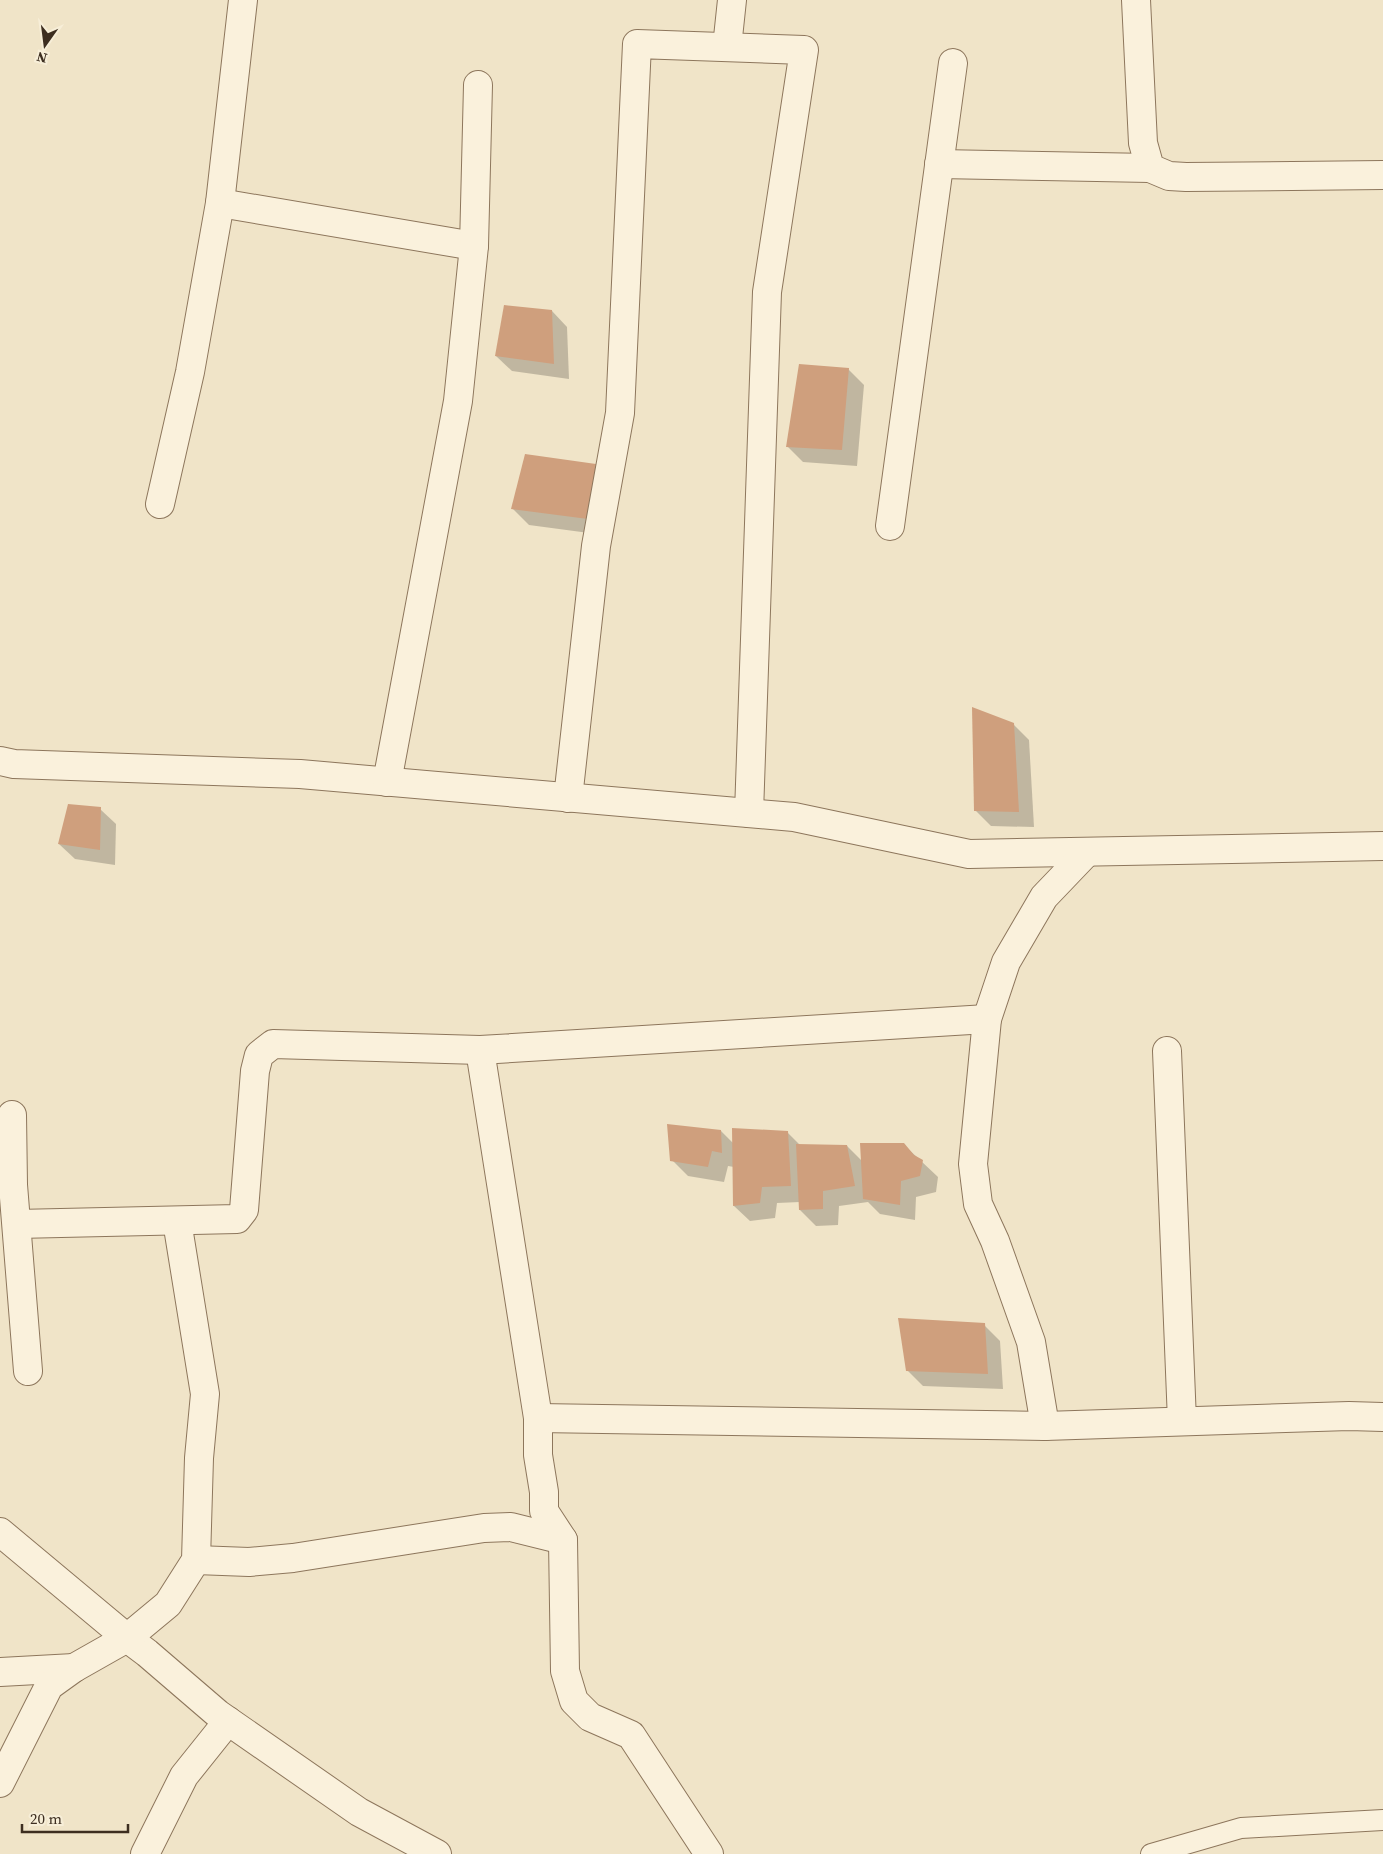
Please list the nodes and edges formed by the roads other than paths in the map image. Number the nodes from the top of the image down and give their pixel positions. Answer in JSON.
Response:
{"nodes":[{"id":1,"x":242,"y":0,"type":"edge"},
{"id":2,"x":732,"y":0,"type":"edge"},
{"id":3,"x":1136,"y":0,"type":"edge"},
{"id":4,"x":727,"y":47,"type":"junction"},
{"id":5,"x":953,"y":62,"type":"dead end"},
{"id":6,"x":478,"y":85,"type":"dead end"},
{"id":7,"x":939,"y":164,"type":"junction"},
{"id":8,"x":1150,"y":168,"type":"junction"},
{"id":9,"x":1383,"y":175,"type":"edge"},
{"id":10,"x":220,"y":204,"type":"junction"},
{"id":11,"x":474,"y":246,"type":"junction"},
{"id":12,"x":160,"y":504,"type":"dead end"},
{"id":13,"x":890,"y":526,"type":"dead end"},
{"id":14,"x":0,"y":761,"type":"edge"},
{"id":15,"x":387,"y":782,"type":"junction"},
{"id":16,"x":568,"y":798,"type":"junction"},
{"id":17,"x":749,"y":813,"type":"junction"},
{"id":18,"x":1383,"y":846,"type":"edge"},
{"id":19,"x":1087,"y":852,"type":"junction"},
{"id":20,"x":987,"y":1019,"type":"junction"},
{"id":21,"x":480,"y":1050,"type":"junction"},
{"id":22,"x":1167,"y":1051,"type":"dead end"},
{"id":23,"x":12,"y":1116,"type":"dead end"},
{"id":24,"x":176,"y":1221,"type":"junction"},
{"id":25,"x":17,"y":1224,"type":"junction"},
{"id":26,"x":28,"y":1371,"type":"dead end"},
{"id":27,"x":1383,"y":1417,"type":"edge"},
{"id":28,"x":538,"y":1418,"type":"junction"},
{"id":29,"x":1182,"y":1421,"type":"junction"},
{"id":30,"x":1045,"y":1426,"type":"junction"},
{"id":31,"x":0,"y":1532,"type":"edge"},
{"id":32,"x":563,"y":1540,"type":"junction"},
{"id":33,"x":196,"y":1560,"type":"junction"},
{"id":34,"x":127,"y":1638,"type":"junction"},
{"id":35,"x":74,"y":1668,"type":"junction"},
{"id":36,"x":0,"y":1672,"type":"edge"},
{"id":37,"x":228,"y":1721,"type":"junction"},
{"id":38,"x":0,"y":1782,"type":"edge"},
{"id":39,"x":1383,"y":1820,"type":"edge"},
{"id":40,"x":145,"y":1854,"type":"edge"},
{"id":41,"x":437,"y":1854,"type":"edge"},
{"id":42,"x":709,"y":1854,"type":"edge"},
{"id":43,"x":1151,"y":1854,"type":"edge"}],
"edges":[{"from":1,"to":10,"type":"street"},
{"from":2,"to":4,"type":"street"},
{"from":3,"to":8,"type":"street"},
{"from":4,"to":16,"type":"street"},
{"from":4,"to":17,"type":"street"},
{"from":5,"to":7,"type":"street"},
{"from":6,"to":11,"type":"street"},
{"from":7,"to":8,"type":"street"},
{"from":7,"to":13,"type":"street"},
{"from":8,"to":9,"type":"street"},
{"from":10,"to":11,"type":"street"},
{"from":10,"to":12,"type":"street"},
{"from":11,"to":15,"type":"street"},
{"from":14,"to":15,"type":"street"},
{"from":15,"to":16,"type":"street"},
{"from":16,"to":17,"type":"street"},
{"from":17,"to":19,"type":"street"},
{"from":18,"to":19,"type":"street"},
{"from":19,"to":20,"type":"street"},
{"from":20,"to":21,"type":"street"},
{"from":20,"to":30,"type":"street"},
{"from":21,"to":24,"type":"street"},
{"from":21,"to":28,"type":"street"},
{"from":22,"to":29,"type":"street"},
{"from":23,"to":25,"type":"street"},
{"from":24,"to":25,"type":"street"},
{"from":24,"to":33,"type":"street"},
{"from":25,"to":26,"type":"street"},
{"from":27,"to":29,"type":"street"},
{"from":28,"to":30,"type":"street"},
{"from":28,"to":32,"type":"street"},
{"from":29,"to":30,"type":"street"},
{"from":31,"to":34,"type":"street"},
{"from":32,"to":33,"type":"street"},
{"from":32,"to":42,"type":"street"},
{"from":33,"to":34,"type":"street"},
{"from":34,"to":35,"type":"street"},
{"from":34,"to":37,"type":"street"},
{"from":35,"to":36,"type":"street"},
{"from":35,"to":38,"type":"street"},
{"from":37,"to":40,"type":"street"},
{"from":37,"to":41,"type":"street"},
{"from":39,"to":43,"type":"lane"}]}
